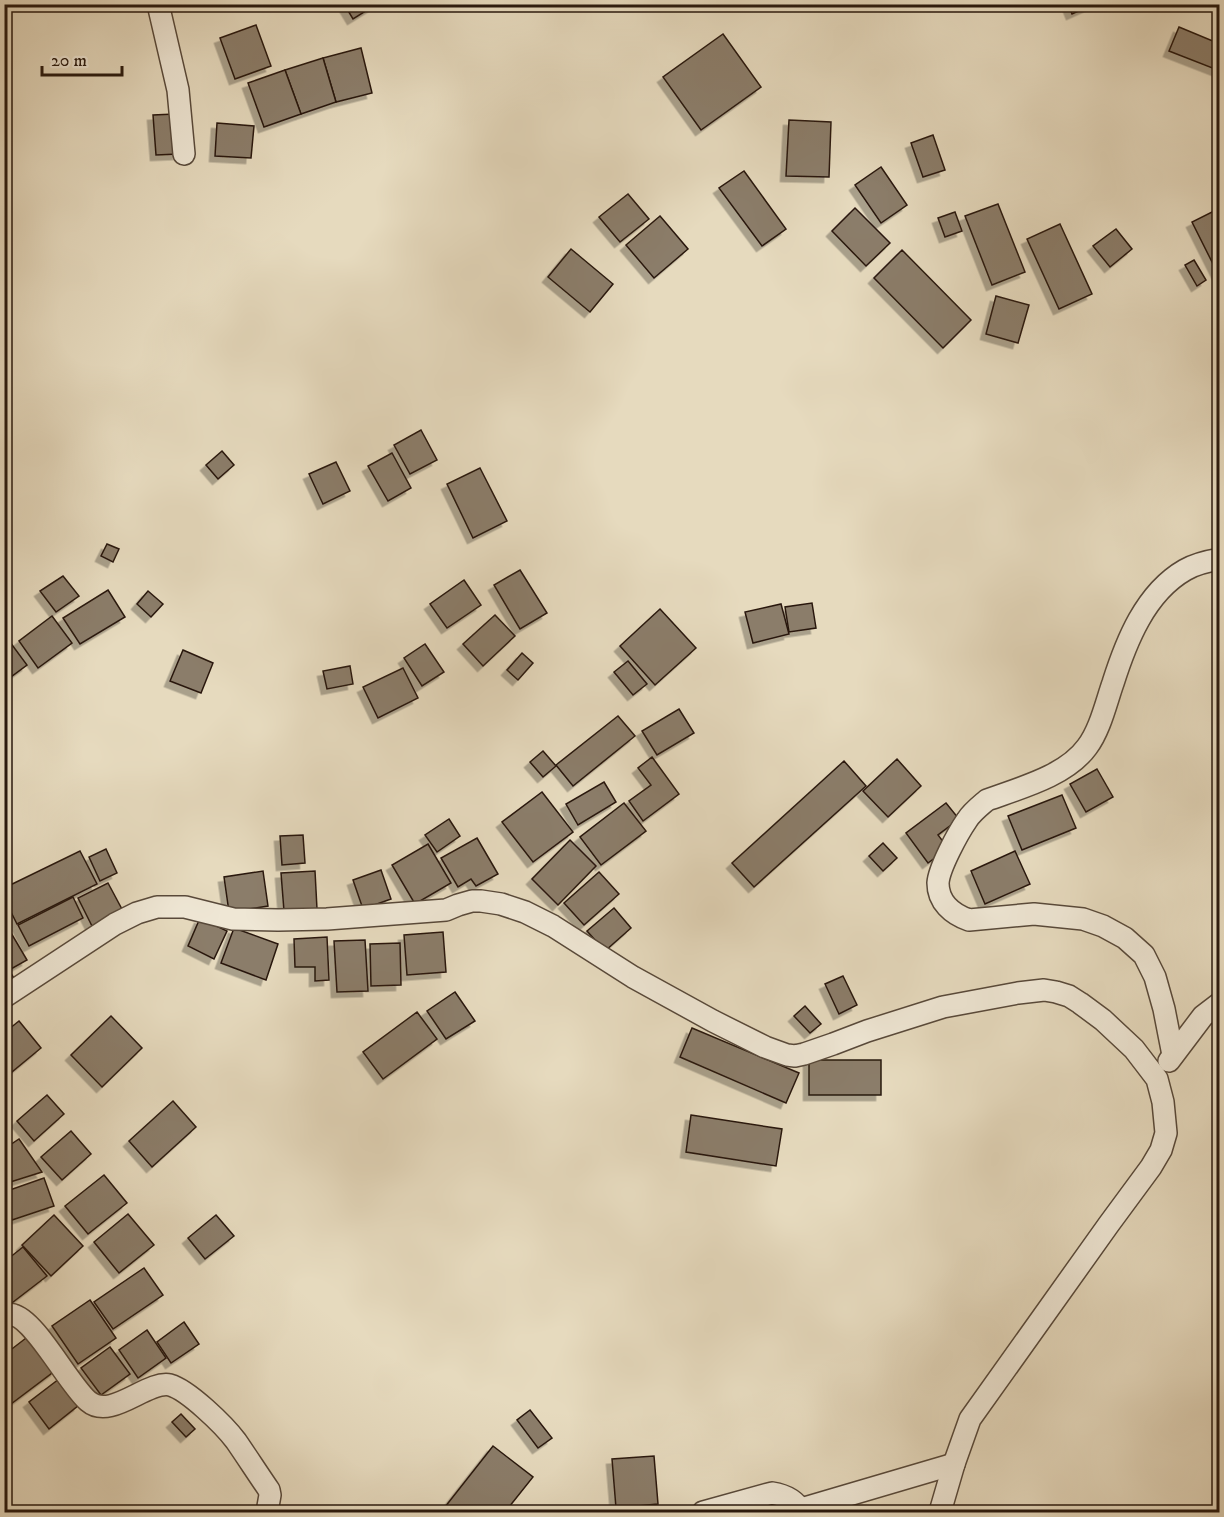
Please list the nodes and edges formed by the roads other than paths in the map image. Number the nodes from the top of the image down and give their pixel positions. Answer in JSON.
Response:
{"nodes":[{"id":1,"x":158,"y":4,"type":"edge"},
{"id":2,"x":184,"y":154,"type":"dead end"},
{"id":3,"x":1220,"y":559,"type":"edge"},
{"id":4,"x":4,"y":997,"type":"edge"},
{"id":5,"x":1220,"y":1003,"type":"edge"},
{"id":6,"x":1173,"y":1055,"type":"junction"},
{"id":7,"x":1157,"y":1079,"type":"junction"},
{"id":8,"x":4,"y":1316,"type":"edge"},
{"id":9,"x":954,"y":1464,"type":"junction"},
{"id":10,"x":802,"y":1511,"type":"edge"},
{"id":11,"x":267,"y":1512,"type":"edge"},
{"id":12,"x":703,"y":1512,"type":"edge"},
{"id":13,"x":940,"y":1512,"type":"edge"}],
"edges":[{"from":1,"to":2,"type":"street"},
{"from":3,"to":6,"type":"street"},
{"from":4,"to":7,"type":"street"},
{"from":5,"to":6,"type":"street"},
{"from":6,"to":7,"type":"street"},
{"from":7,"to":9,"type":"street"},
{"from":8,"to":11,"type":"street"},
{"from":9,"to":10,"type":"street"},
{"from":9,"to":13,"type":"street"},
{"from":10,"to":12,"type":"street"}]}
